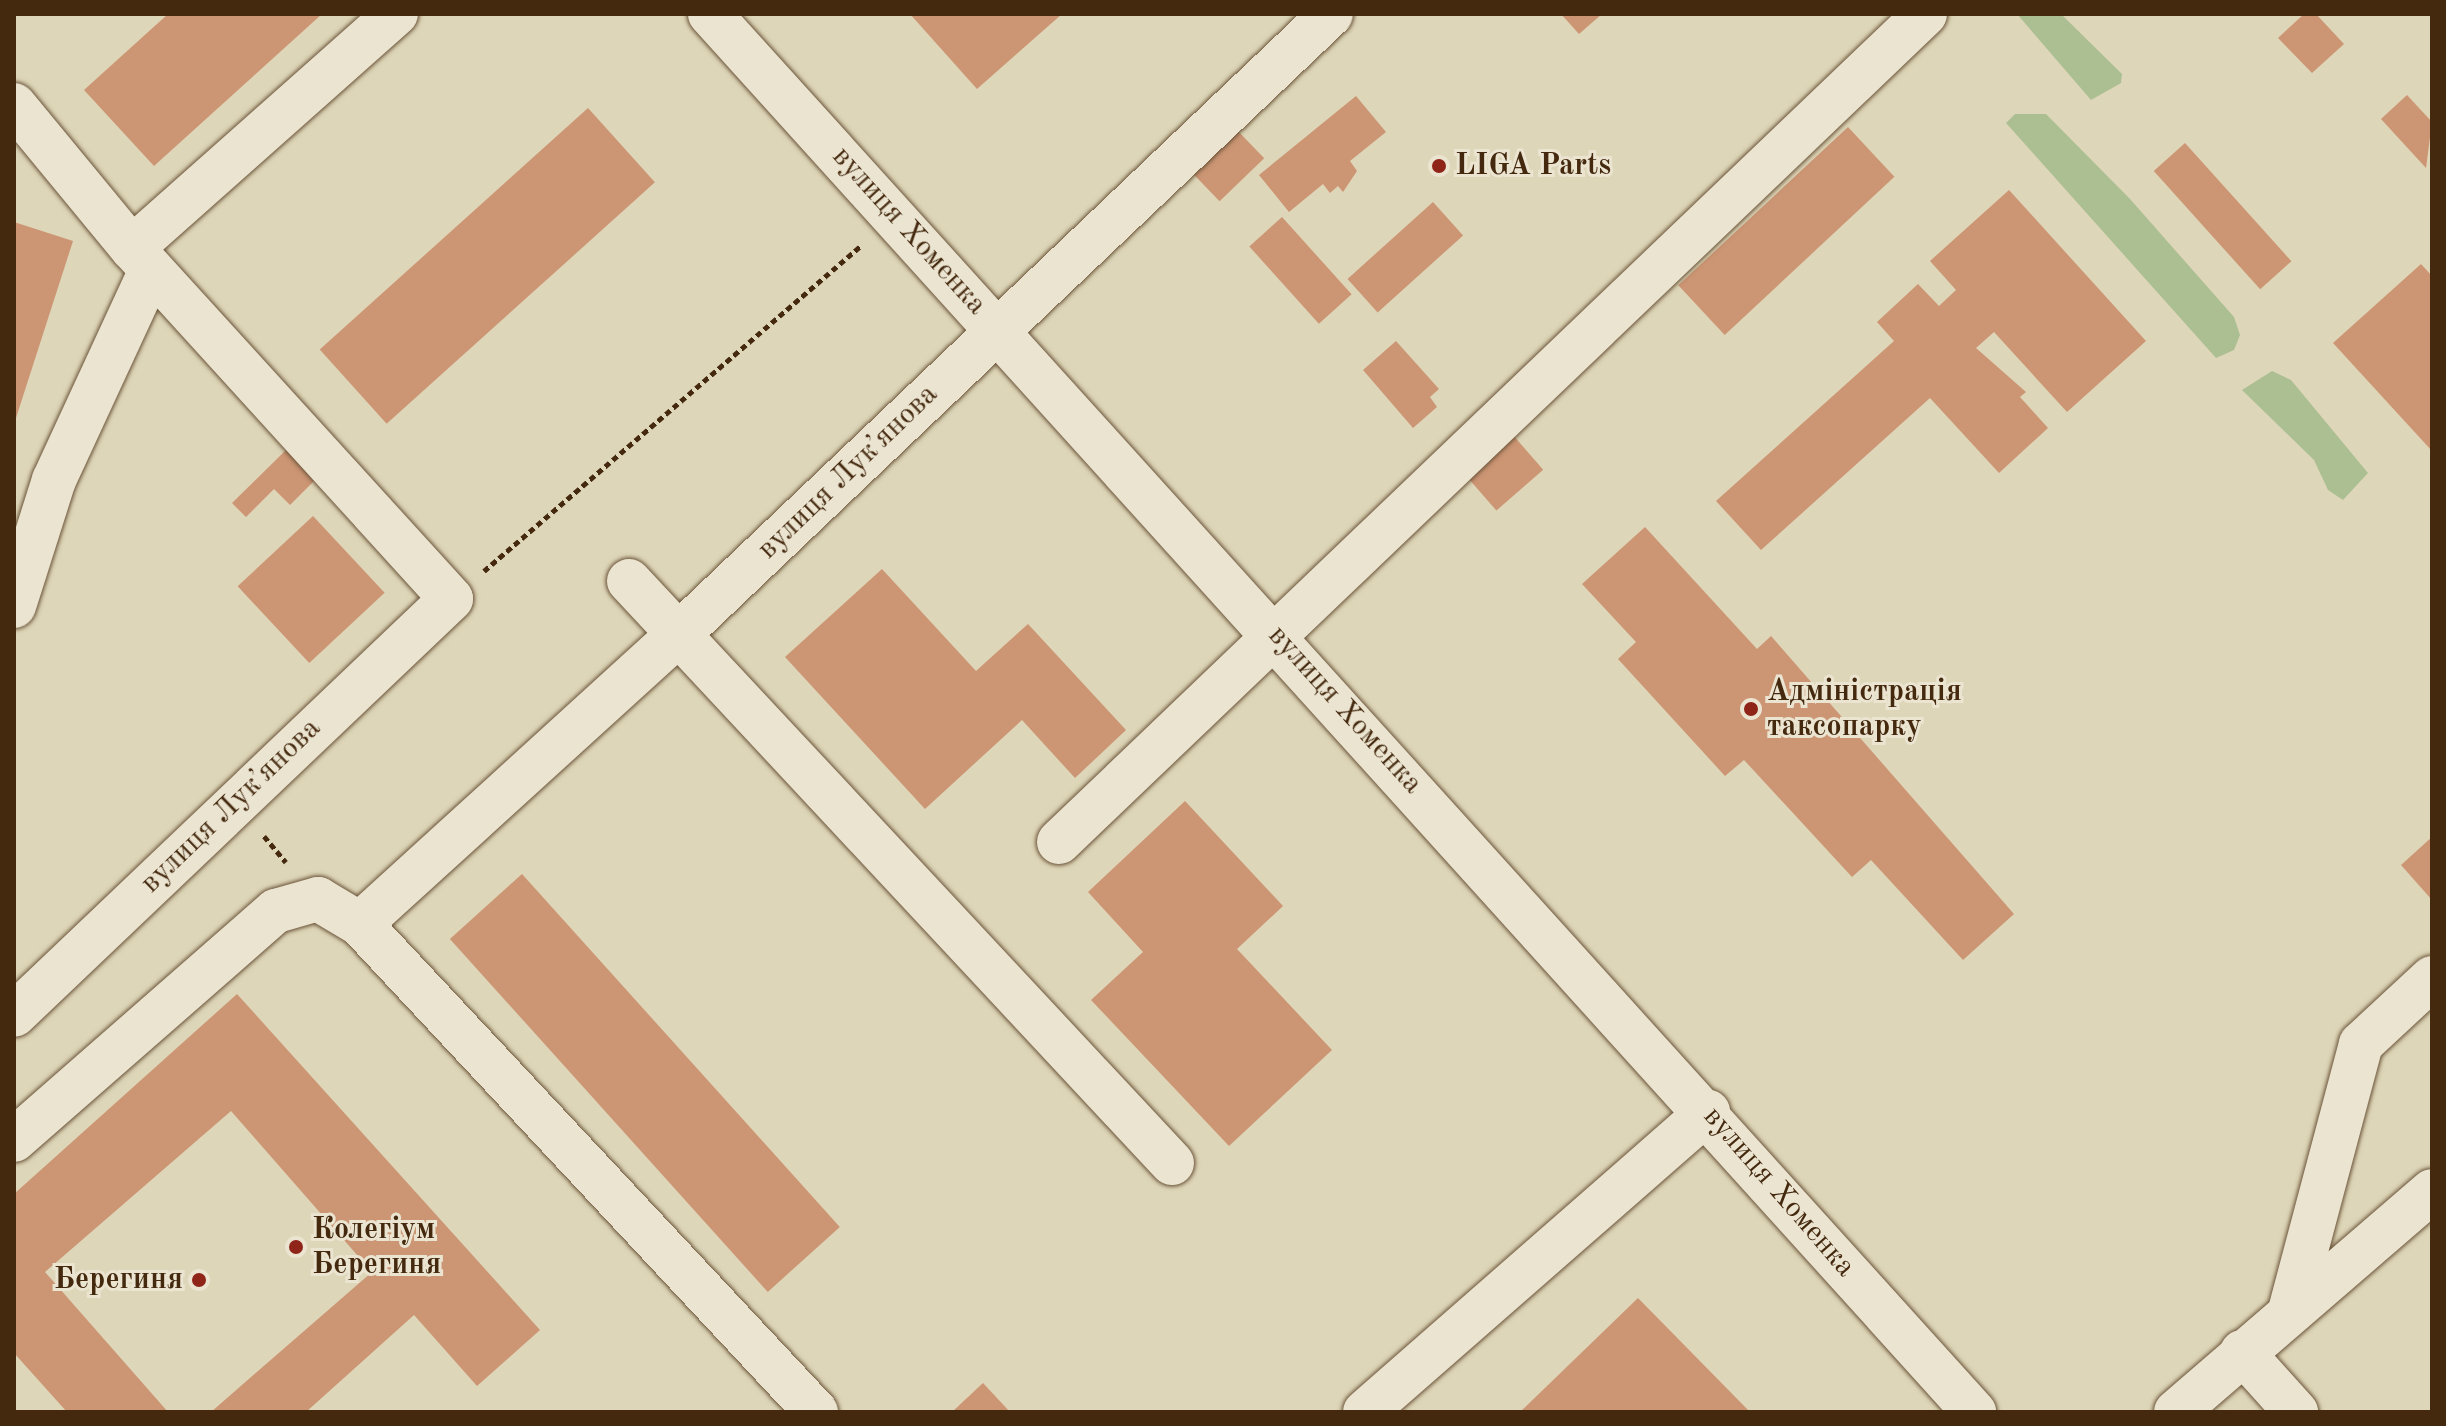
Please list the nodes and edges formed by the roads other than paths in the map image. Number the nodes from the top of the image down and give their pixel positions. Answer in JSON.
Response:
{"nodes":[{"id":1,"x":396,"y":14,"type":"edge"},
{"id":2,"x":710,"y":14,"type":"edge"},
{"id":3,"x":1331,"y":14,"type":"edge"},
{"id":4,"x":1925,"y":14,"type":"edge"},
{"id":5,"x":14,"y":105,"type":"edge"},
{"id":6,"x":142,"y":259,"type":"junction"},
{"id":7,"x":998,"y":329,"type":"junction"},
{"id":8,"x":629,"y":581,"type":"dead end"},
{"id":9,"x":14,"y":606,"type":"edge"},
{"id":10,"x":1276,"y":633,"type":"junction"},
{"id":11,"x":678,"y":635,"type":"junction"},
{"id":12,"x":1059,"y":842,"type":"dead end"},
{"id":13,"x":360,"y":924,"type":"junction"},
{"id":14,"x":2432,"y":978,"type":"edge"},
{"id":15,"x":14,"y":1015,"type":"edge"},
{"id":16,"x":1708,"y":1112,"type":"junction"},
{"id":17,"x":14,"y":1140,"type":"edge"},
{"id":18,"x":1172,"y":1163,"type":"dead end"},
{"id":19,"x":2432,"y":1191,"type":"edge"},
{"id":20,"x":2291,"y":1307,"type":"junction"},
{"id":21,"x":2242,"y":1352,"type":"junction"},
{"id":22,"x":816,"y":1412,"type":"edge"},
{"id":23,"x":1365,"y":1412,"type":"edge"},
{"id":24,"x":1974,"y":1412,"type":"edge"},
{"id":25,"x":2176,"y":1412,"type":"edge"},
{"id":26,"x":2296,"y":1412,"type":"edge"}],
"edges":[{"from":1,"to":6,"type":"street"},
{"from":2,"to":7,"type":"street","name":"вулиця Хоменка"},
{"from":3,"to":7,"type":"street","name":"вулиця Лукʼянова"},
{"from":4,"to":10,"type":"street"},
{"from":5,"to":6,"type":"street"},
{"from":6,"to":9,"type":"street"},
{"from":6,"to":15,"type":"street","name":"вулиця Лукʼянова"},
{"from":7,"to":10,"type":"street","name":"вулиця Хоменка"},
{"from":7,"to":11,"type":"street","name":"вулиця Лукʼянова"},
{"from":8,"to":11,"type":"street"},
{"from":10,"to":12,"type":"street"},
{"from":10,"to":16,"type":"street","name":"вулиця Хоменка"},
{"from":11,"to":13,"type":"street","name":"вулиця Лукʼянова"},
{"from":11,"to":18,"type":"street"},
{"from":13,"to":17,"type":"street"},
{"from":13,"to":22,"type":"street"},
{"from":14,"to":20,"type":"street"},
{"from":16,"to":23,"type":"street"},
{"from":16,"to":24,"type":"street","name":"вулиця Хоменка"},
{"from":19,"to":20,"type":"street"},
{"from":20,"to":21,"type":"street"},
{"from":21,"to":25,"type":"street"},
{"from":21,"to":26,"type":"street"}]}
